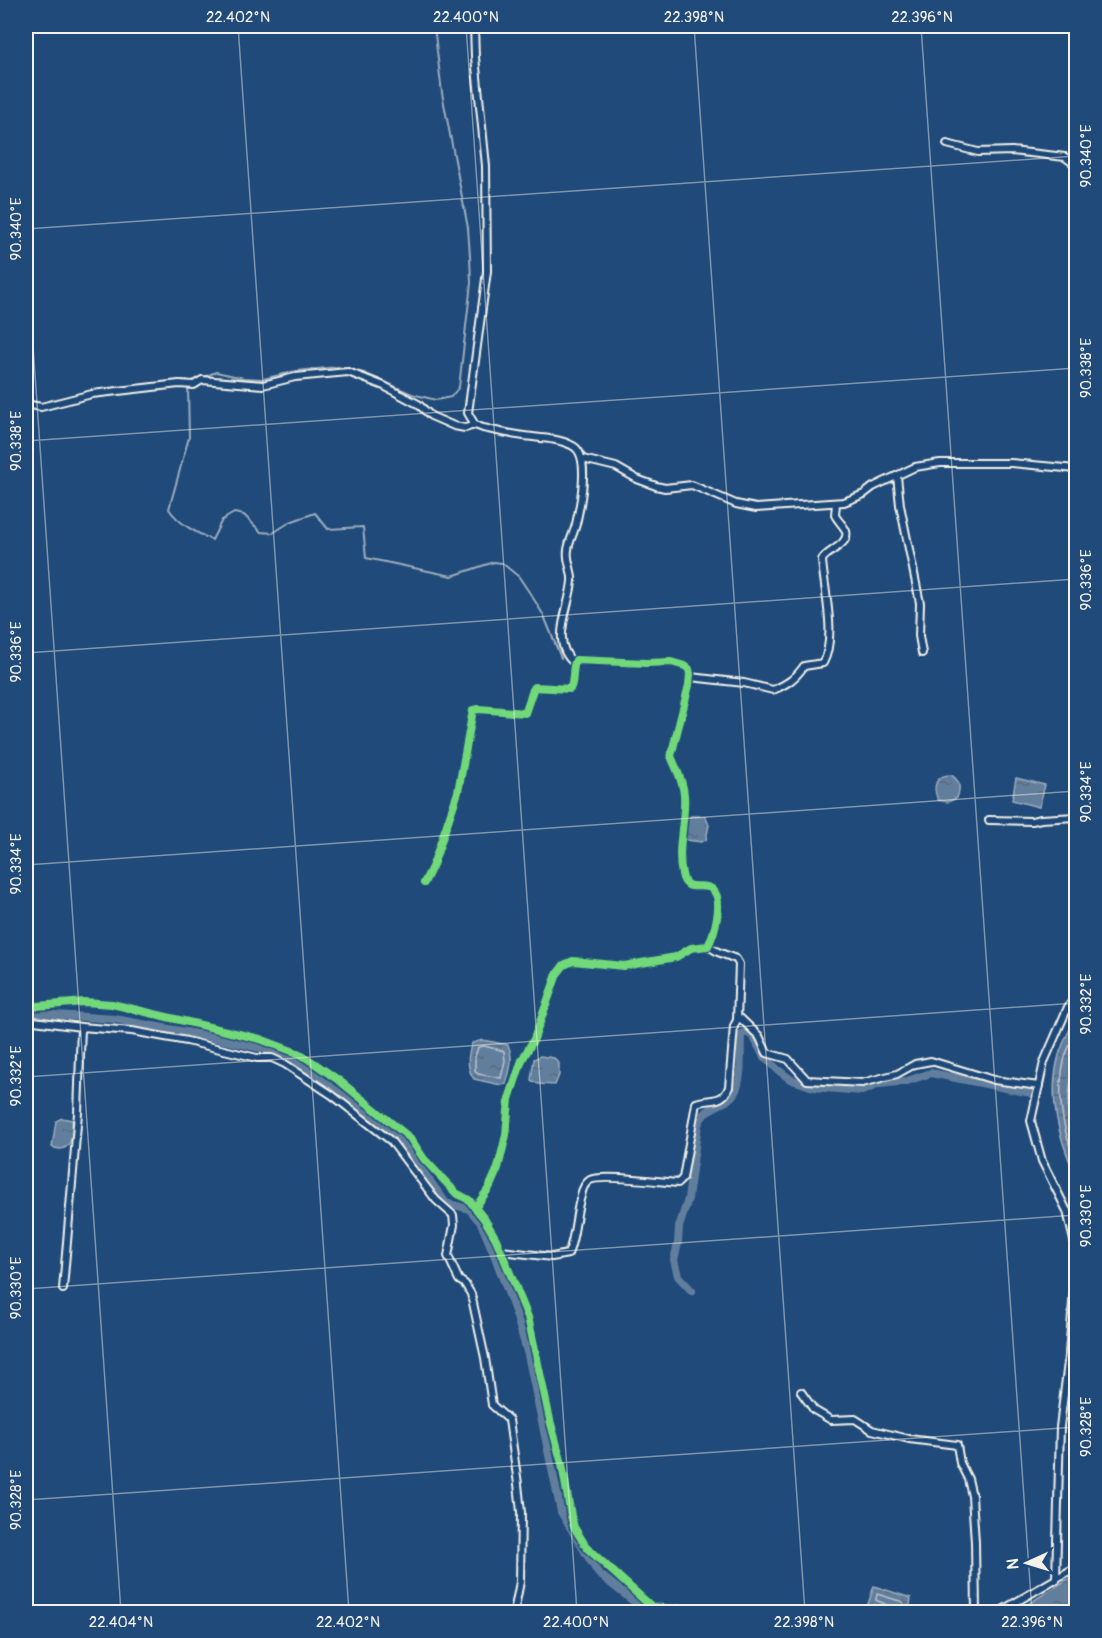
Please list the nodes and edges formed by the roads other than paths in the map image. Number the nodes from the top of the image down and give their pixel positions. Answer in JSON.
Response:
{"nodes":[{"id":1,"x":474,"y":26,"type":"edge"},
{"id":2,"x":947,"y":144,"type":"dead end"},
{"id":3,"x":1077,"y":165,"type":"edge"},
{"id":4,"x":26,"y":404,"type":"edge"},
{"id":5,"x":475,"y":425,"type":"junction"},
{"id":6,"x":583,"y":459,"type":"junction"},
{"id":7,"x":1077,"y":468,"type":"edge"},
{"id":8,"x":897,"y":476,"type":"junction"},
{"id":9,"x":836,"y":503,"type":"junction"},
{"id":10,"x":922,"y":653,"type":"dead end"},
{"id":11,"x":574,"y":663,"type":"junction"},
{"id":12,"x":690,"y":677,"type":"junction"},
{"id":13,"x":1077,"y":817,"type":"edge"},
{"id":14,"x":989,"y":820,"type":"dead end"},
{"id":15,"x":424,"y":883,"type":"dead end"},
{"id":16,"x":708,"y":946,"type":"junction"},
{"id":17,"x":1077,"y":997,"type":"edge"},
{"id":18,"x":26,"y":1007,"type":"edge"},
{"id":19,"x":26,"y":1020,"type":"edge"},
{"id":20,"x":737,"y":1020,"type":"junction"},
{"id":21,"x":81,"y":1028,"type":"junction"},
{"id":22,"x":1039,"y":1086,"type":"junction"},
{"id":23,"x":475,"y":1208,"type":"junction"},
{"id":24,"x":1067,"y":1211,"type":"junction"},
{"id":25,"x":1077,"y":1221,"type":"edge"},
{"id":26,"x":501,"y":1251,"type":"junction"},
{"id":27,"x":63,"y":1289,"type":"dead end"},
{"id":28,"x":801,"y":1392,"type":"dead end"},
{"id":29,"x":1077,"y":1567,"type":"edge"},
{"id":30,"x":1056,"y":1580,"type":"junction"},
{"id":31,"x":514,"y":1612,"type":"edge"},
{"id":32,"x":705,"y":1612,"type":"edge"},
{"id":33,"x":976,"y":1612,"type":"edge"},
{"id":34,"x":999,"y":1612,"type":"edge"}],
"edges":[{"from":1,"to":5,"type":"street"},
{"from":2,"to":3,"type":"street"},
{"from":4,"to":5,"type":"street"},
{"from":5,"to":6,"type":"street"},
{"from":6,"to":9,"type":"street"},
{"from":6,"to":11,"type":"street"},
{"from":7,"to":8,"type":"street"},
{"from":8,"to":9,"type":"street"},
{"from":8,"to":10,"type":"street"},
{"from":9,"to":12,"type":"street"},
{"from":11,"to":12,"type":"street"},
{"from":11,"to":15,"type":"street"},
{"from":12,"to":16,"type":"street"},
{"from":13,"to":14,"type":"street"},
{"from":16,"to":20,"type":"street"},
{"from":16,"to":23,"type":"street"},
{"from":17,"to":22,"type":"street"},
{"from":18,"to":23,"type":"street"},
{"from":19,"to":21,"type":"street"},
{"from":20,"to":22,"type":"street"},
{"from":20,"to":26,"type":"street"},
{"from":21,"to":27,"type":"street"},
{"from":21,"to":31,"type":"street"},
{"from":22,"to":24,"type":"street"},
{"from":23,"to":26,"type":"street"},
{"from":24,"to":25,"type":"street"},
{"from":24,"to":30,"type":"street"},
{"from":26,"to":32,"type":"street"},
{"from":28,"to":33,"type":"street"},
{"from":29,"to":30,"type":"street"},
{"from":30,"to":34,"type":"street"}]}
